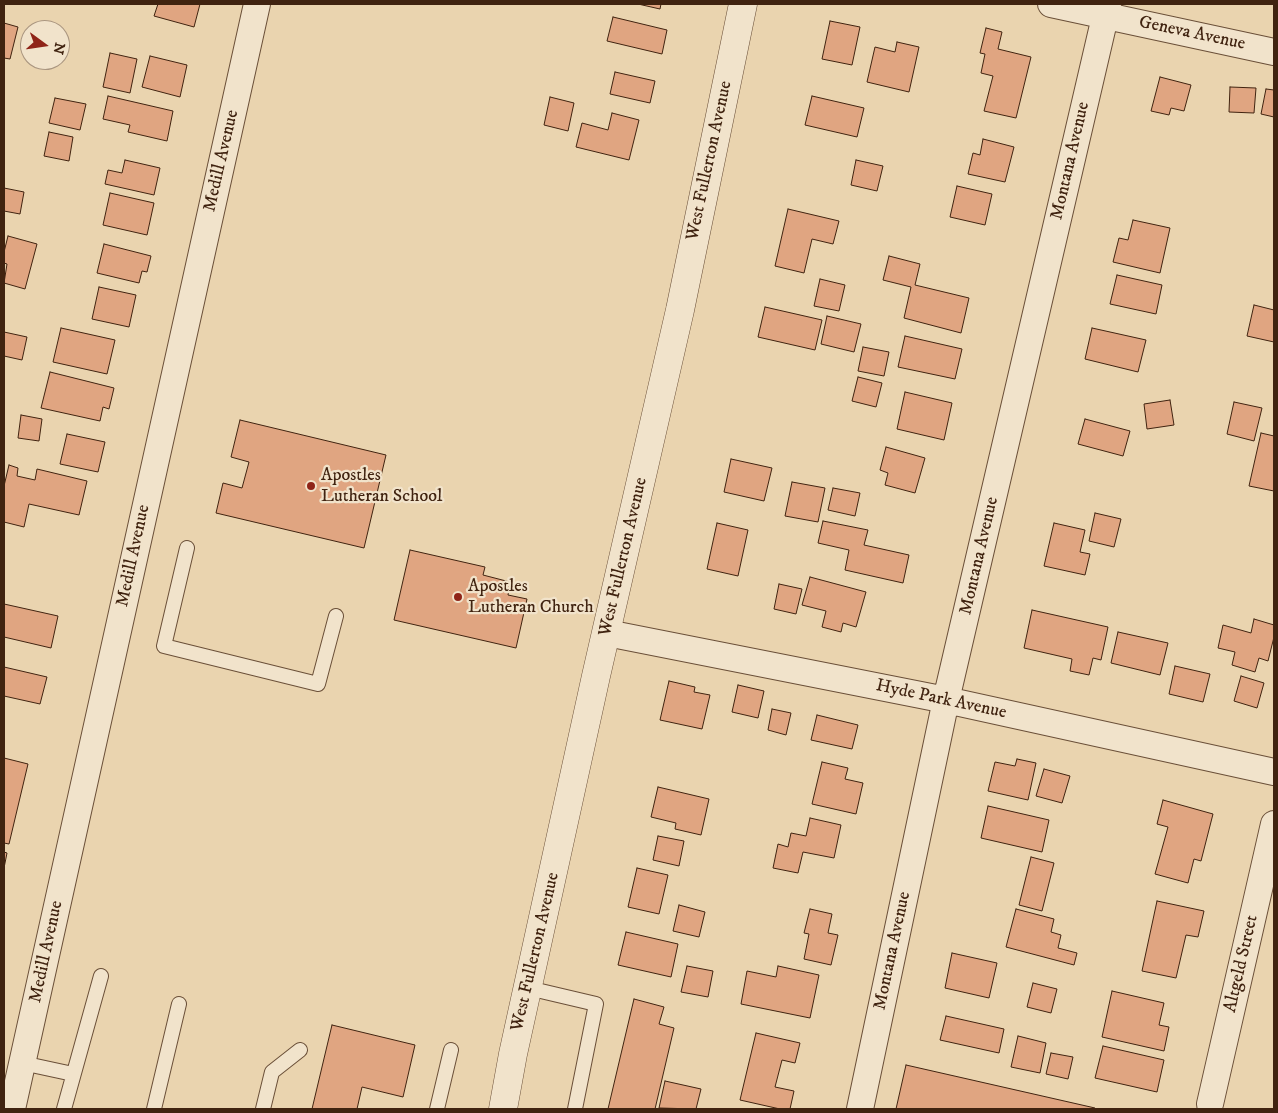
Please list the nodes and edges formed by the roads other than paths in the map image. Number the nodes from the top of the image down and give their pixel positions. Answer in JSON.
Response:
{"nodes":[{"id":1,"x":257,"y":4,"type":"edge"},
{"id":2,"x":743,"y":4,"type":"edge"},
{"id":3,"x":1052,"y":4,"type":"edge"},
{"id":4,"x":1106,"y":9,"type":"edge"},
{"id":5,"x":1274,"y":52,"type":"edge"},
{"id":6,"x":187,"y":548,"type":"dead end"},
{"id":7,"x":336,"y":616,"type":"dead end"},
{"id":8,"x":607,"y":633,"type":"junction"},
{"id":9,"x":946,"y":700,"type":"junction"},
{"id":10,"x":1274,"y":772,"type":"edge"},
{"id":11,"x":1274,"y":824,"type":"edge"},
{"id":12,"x":101,"y":976,"type":"dead end"},
{"id":13,"x":528,"y":988,"type":"junction"},
{"id":14,"x":179,"y":1004,"type":"dead end"},
{"id":15,"x":300,"y":1050,"type":"dead end"},
{"id":16,"x":451,"y":1050,"type":"dead end"},
{"id":17,"x":22,"y":1063,"type":"junction"},
{"id":18,"x":73,"y":1074,"type":"junction"},
{"id":19,"x":1210,"y":1104,"type":"dead end"},
{"id":20,"x":12,"y":1109,"type":"edge"},
{"id":21,"x":64,"y":1109,"type":"edge"},
{"id":22,"x":154,"y":1109,"type":"edge"},
{"id":23,"x":263,"y":1109,"type":"edge"},
{"id":24,"x":437,"y":1109,"type":"edge"},
{"id":25,"x":503,"y":1109,"type":"edge"},
{"id":26,"x":575,"y":1109,"type":"edge"},
{"id":27,"x":860,"y":1109,"type":"edge"}],
"edges":[{"from":1,"to":17,"type":"street","name":"Medill Avenue"},
{"from":2,"to":8,"type":"street","name":"West Fullerton Avenue"},
{"from":3,"to":4,"type":"street","name":"Geneva Avenue"},
{"from":4,"to":5,"type":"street","name":"Geneva Avenue"},
{"from":4,"to":9,"type":"street","name":"Montana Avenue"},
{"from":6,"to":7,"type":"lane"},
{"from":8,"to":9,"type":"street","name":"Hyde Park Avenue"},
{"from":8,"to":13,"type":"street","name":"West Fullerton Avenue"},
{"from":9,"to":10,"type":"street","name":"Hyde Park Avenue"},
{"from":9,"to":27,"type":"street","name":"Montana Avenue"},
{"from":11,"to":19,"type":"street","name":"Altgeld Street"},
{"from":12,"to":18,"type":"lane"},
{"from":13,"to":25,"type":"street","name":"West Fullerton Avenue"},
{"from":13,"to":26,"type":"lane"},
{"from":14,"to":22,"type":"lane"},
{"from":15,"to":23,"type":"lane"},
{"from":16,"to":24,"type":"lane"},
{"from":17,"to":18,"type":"lane"},
{"from":17,"to":20,"type":"street","name":"Medill Avenue"},
{"from":18,"to":21,"type":"lane"}]}
